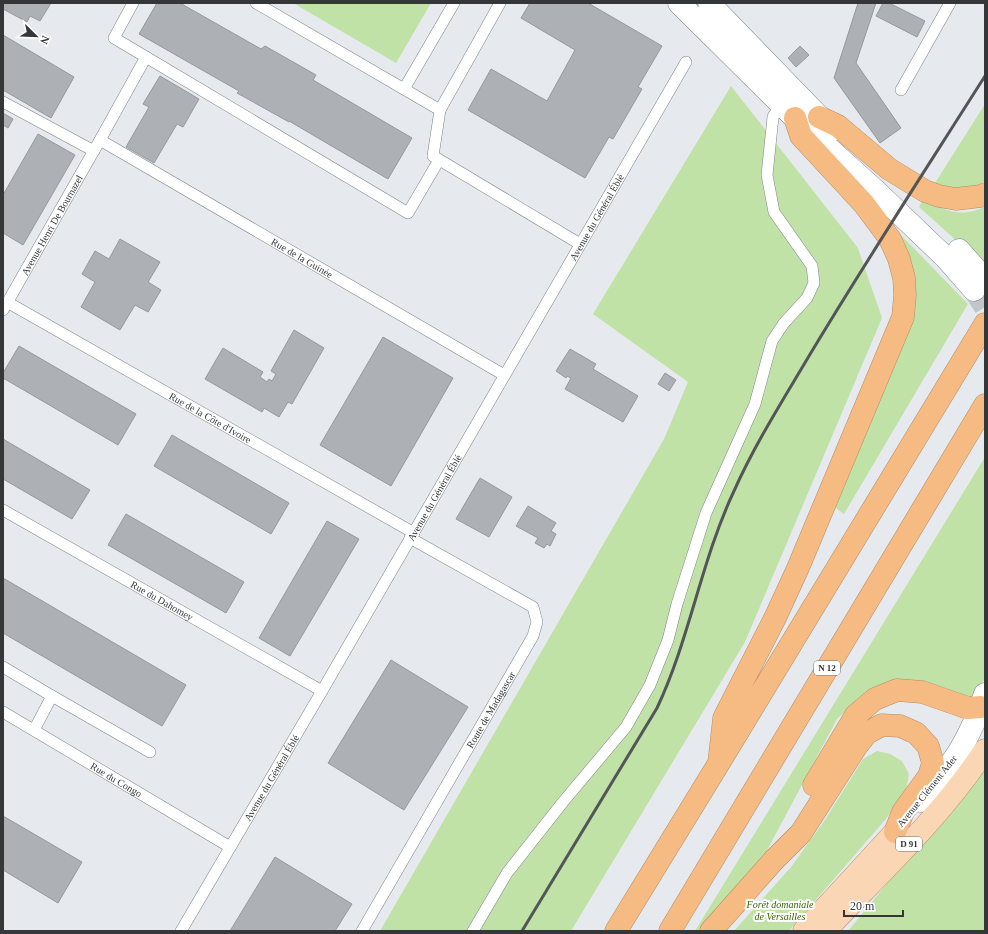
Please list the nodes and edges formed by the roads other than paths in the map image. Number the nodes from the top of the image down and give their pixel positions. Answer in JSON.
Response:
{"nodes":[{"id":1,"x":133,"y":3,"type":"edge"},
{"id":2,"x":256,"y":3,"type":"edge"},
{"id":3,"x":454,"y":3,"type":"edge"},
{"id":4,"x":500,"y":3,"type":"edge"},
{"id":5,"x":678,"y":3,"type":"edge"},
{"id":6,"x":709,"y":3,"type":"edge"},
{"id":7,"x":950,"y":3,"type":"edge"},
{"id":8,"x":146,"y":57,"type":"junction"},
{"id":9,"x":686,"y":62,"type":"dead end"},
{"id":10,"x":404,"y":89,"type":"junction"},
{"id":11,"x":901,"y":90,"type":"dead end"},
{"id":12,"x":3,"y":102,"type":"edge"},
{"id":13,"x":440,"y":110,"type":"junction"},
{"id":14,"x":788,"y":111,"type":"junction"},
{"id":15,"x":819,"y":117,"type":"junction"},
{"id":16,"x":100,"y":140,"type":"junction"},
{"id":17,"x":94,"y":152,"type":"junction"},
{"id":18,"x":439,"y":160,"type":"junction"},
{"id":19,"x":985,"y":194,"type":"edge"},
{"id":20,"x":580,"y":244,"type":"junction"},
{"id":21,"x":5,"y":306,"type":"edge"},
{"id":22,"x":985,"y":324,"type":"edge"},
{"id":23,"x":504,"y":375,"type":"junction"},
{"id":24,"x":985,"y":405,"type":"edge"},
{"id":25,"x":3,"y":510,"type":"edge"},
{"id":26,"x":412,"y":535,"type":"junction"},
{"id":27,"x":3,"y":667,"type":"edge"},
{"id":28,"x":322,"y":691,"type":"junction"},
{"id":29,"x":52,"y":696,"type":"junction"},
{"id":30,"x":984,"y":702,"type":"edge"},
{"id":31,"x":3,"y":712,"type":"edge"},
{"id":32,"x":34,"y":730,"type":"junction"},
{"id":33,"x":985,"y":750,"type":"edge"},
{"id":34,"x":150,"y":752,"type":"dead end"},
{"id":35,"x":719,"y":763,"type":"junction"},
{"id":36,"x":895,"y":832,"type":"junction"},
{"id":37,"x":230,"y":848,"type":"junction"},
{"id":38,"x":774,"y":860,"type":"junction"},
{"id":39,"x":181,"y":931,"type":"edge"},
{"id":40,"x":362,"y":931,"type":"edge"},
{"id":41,"x":473,"y":931,"type":"edge"},
{"id":42,"x":616,"y":931,"type":"edge"},
{"id":43,"x":670,"y":931,"type":"edge"},
{"id":44,"x":711,"y":931,"type":"edge"},
{"id":45,"x":804,"y":931,"type":"edge"},
{"id":46,"x":825,"y":931,"type":"edge"}],
"edges":[{"from":1,"to":8,"type":"lane"},
{"from":2,"to":10,"type":"lane"},
{"from":3,"to":10,"type":"lane"},
{"from":4,"to":13,"type":"lane"},
{"from":5,"to":14,"type":"main road"},
{"from":6,"to":15,"type":"main road"},
{"from":7,"to":11,"type":"lane"},
{"from":8,"to":16,"type":"lane","name":"Avenue Henri De Bournazel"},
{"from":8,"to":18,"type":"lane"},
{"from":9,"to":20,"type":"lane","name":"Avenue du Général Éblé"},
{"from":10,"to":13,"type":"lane"},
{"from":12,"to":17,"type":"lane"},
{"from":13,"to":18,"type":"lane"},
{"from":14,"to":15,"type":"main road"},
{"from":14,"to":35,"type":"highway"},
{"from":14,"to":41,"type":"lane"},
{"from":15,"to":19,"type":"highway"},
{"from":16,"to":17,"type":"lane","name":"Avenue Henri De Bournazel"},
{"from":16,"to":23,"type":"lane","name":"Rue de la Guinée"},
{"from":17,"to":21,"type":"lane","name":"Avenue Henri De Bournazel"},
{"from":18,"to":20,"type":"lane"},
{"from":20,"to":23,"type":"lane","name":"Avenue du Général Éblé"},
{"from":21,"to":26,"type":"lane","name":"Rue de la Côte d'Ivoire"},
{"from":22,"to":35,"type":"highway"},
{"from":23,"to":26,"type":"lane","name":"Avenue du Général Éblé"},
{"from":24,"to":43,"type":"highway","number":"N 12"},
{"from":25,"to":28,"type":"lane","name":"Rue du Dahomey"},
{"from":26,"to":28,"type":"lane","name":"Avenue du Général Éblé"},
{"from":26,"to":40,"type":"lane","name":"Route de Madagascar"},
{"from":27,"to":29,"type":"lane"},
{"from":28,"to":37,"type":"lane","name":"Avenue du Général Éblé"},
{"from":29,"to":32,"type":"lane"},
{"from":29,"to":34,"type":"lane"},
{"from":30,"to":36,"type":"main road","name":"Avenue Clément Ader","number":"D 91"},
{"from":30,"to":38,"type":"highway"},
{"from":31,"to":32,"type":"lane","name":"Rue du Congo"},
{"from":32,"to":37,"type":"lane","name":"Rue du Congo"},
{"from":33,"to":46,"type":"main road","name":"Avenue Clément Ader","number":"D 91"},
{"from":35,"to":42,"type":"highway"},
{"from":36,"to":38,"type":"highway"},
{"from":36,"to":45,"type":"main road","name":"Avenue Clément Ader","number":"D 91"},
{"from":37,"to":39,"type":"lane","name":"Avenue du Général Éblé"},
{"from":38,"to":44,"type":"highway"}]}
